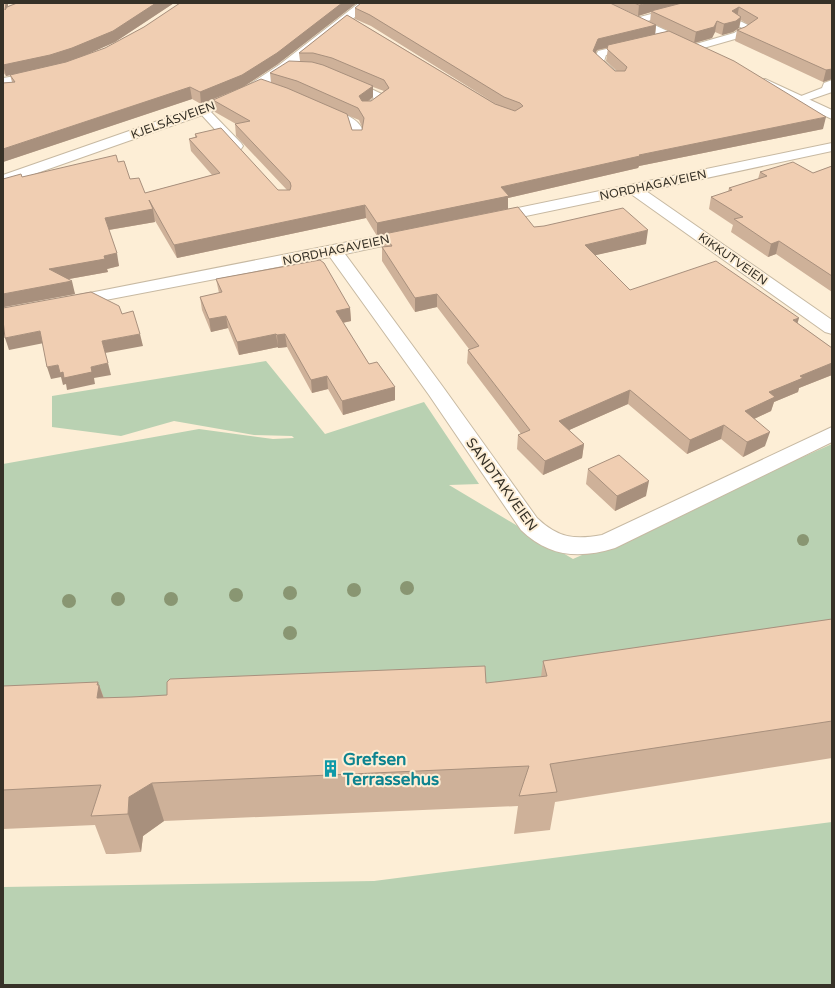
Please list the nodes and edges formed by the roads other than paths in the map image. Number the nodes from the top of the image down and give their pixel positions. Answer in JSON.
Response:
{"nodes":[{"id":1,"x":366,"y":3,"type":"edge"},
{"id":2,"x":598,"y":3,"type":"edge"},
{"id":3,"x":685,"y":8,"type":"edge"},
{"id":4,"x":636,"y":21,"type":"junction"},
{"id":5,"x":736,"y":22,"type":"edge"},
{"id":6,"x":668,"y":37,"type":"junction"},
{"id":7,"x":654,"y":40,"type":"edge"},
{"id":8,"x":639,"y":44,"type":"edge"},
{"id":9,"x":693,"y":48,"type":"junction"},
{"id":10,"x":707,"y":55,"type":"edge"},
{"id":11,"x":284,"y":68,"type":"junction"},
{"id":12,"x":298,"y":69,"type":"edge"},
{"id":13,"x":53,"y":73,"type":"edge"},
{"id":14,"x":341,"y":79,"type":"edge"},
{"id":15,"x":619,"y":79,"type":"edge"},
{"id":16,"x":757,"y":79,"type":"edge"},
{"id":17,"x":3,"y":82,"type":"edge"},
{"id":18,"x":832,"y":83,"type":"edge"},
{"id":19,"x":800,"y":100,"type":"junction"},
{"id":20,"x":314,"y":105,"type":"edge"},
{"id":21,"x":366,"y":109,"type":"edge"},
{"id":22,"x":203,"y":110,"type":"junction"},
{"id":23,"x":832,"y":115,"type":"edge"},
{"id":24,"x":357,"y":138,"type":"edge"},
{"id":25,"x":832,"y":147,"type":"edge"},
{"id":26,"x":243,"y":153,"type":"edge"},
{"id":27,"x":3,"y":180,"type":"edge"},
{"id":28,"x":634,"y":189,"type":"junction"},
{"id":29,"x":475,"y":222,"type":"edge"},
{"id":30,"x":428,"y":231,"type":"edge"},
{"id":31,"x":334,"y":251,"type":"junction"},
{"id":32,"x":52,"y":305,"type":"edge"},
{"id":33,"x":832,"y":328,"type":"edge"},
{"id":34,"x":832,"y":434,"type":"edge"}],
"edges":[{"from":1,"to":11,"type":"street","name":"KJELSÅSVEIEN"},
{"from":2,"to":4,"type":"street"},
{"from":3,"to":4,"type":"lane"},
{"from":4,"to":6,"type":"street"},
{"from":5,"to":9,"type":"lane"},
{"from":6,"to":7,"type":"lane"},
{"from":6,"to":9,"type":"street"},
{"from":8,"to":15,"type":"lane"},
{"from":9,"to":10,"type":"street"},
{"from":11,"to":12,"type":"lane"},
{"from":11,"to":22,"type":"street","name":"KJELSÅSVEIEN"},
{"from":13,"to":17,"type":"street"},
{"from":14,"to":21,"type":"lane"},
{"from":16,"to":19,"type":"street"},
{"from":18,"to":19,"type":"lane"},
{"from":19,"to":23,"type":"street"},
{"from":20,"to":24,"type":"lane"},
{"from":22,"to":26,"type":"lane"},
{"from":22,"to":27,"type":"street","name":"KJELSÅSVEIEN"},
{"from":25,"to":28,"type":"street","name":"NORDHAGAVEIEN"},
{"from":28,"to":29,"type":"street","name":"NORDHAGAVEIEN"},
{"from":28,"to":33,"type":"street","name":"KIKKUTVEIEN"},
{"from":30,"to":31,"type":"street","name":"NORDHAGAVEIEN"},
{"from":31,"to":32,"type":"street","name":"NORDHAGAVEIEN"},
{"from":31,"to":34,"type":"street","name":"SANDTAKVEIEN"}]}
